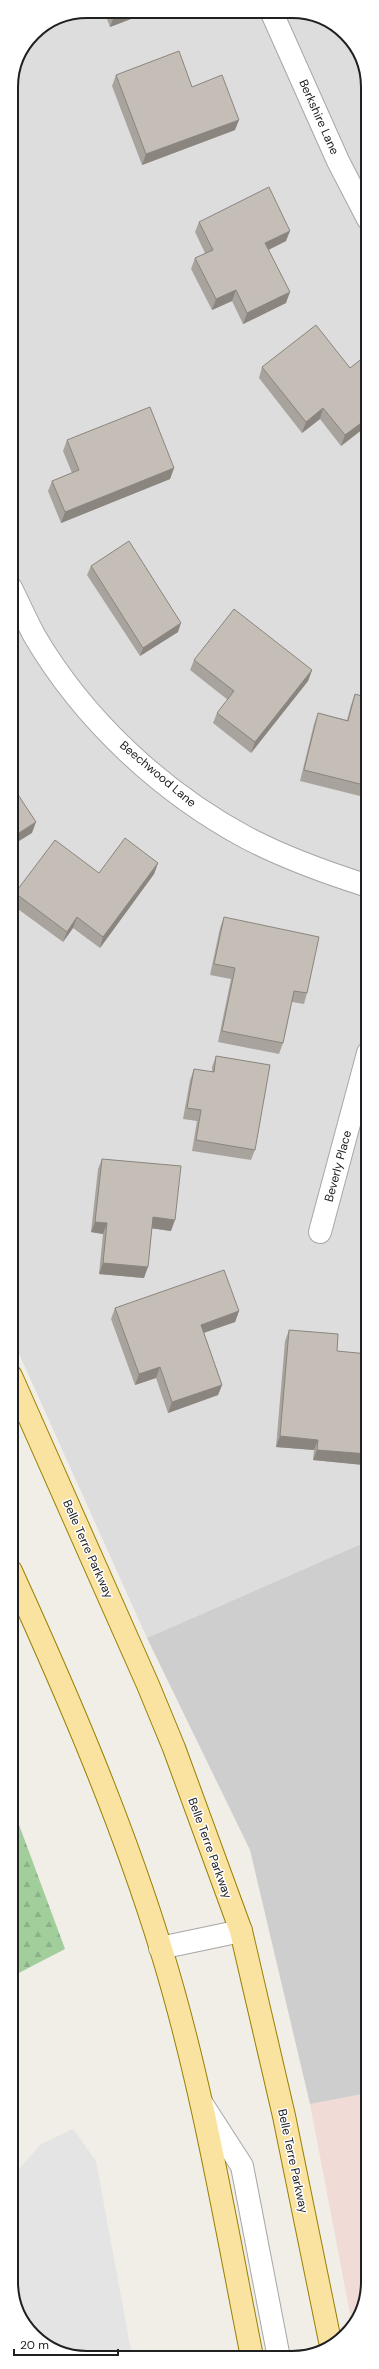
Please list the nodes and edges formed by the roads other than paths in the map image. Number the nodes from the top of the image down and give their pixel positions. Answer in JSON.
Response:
{"nodes":[{"id":1,"x":274,"y":18,"type":"edge"},
{"id":2,"x":361,"y":206,"type":"edge"},
{"id":3,"x":18,"y":602,"type":"edge"},
{"id":4,"x":361,"y":884,"type":"edge"},
{"id":5,"x":361,"y":1079,"type":"edge"},
{"id":6,"x":320,"y":1232,"type":"dead end"},
{"id":7,"x":18,"y":1394,"type":"edge"},
{"id":8,"x":18,"y":1586,"type":"edge"},
{"id":9,"x":241,"y":1931,"type":"junction"},
{"id":10,"x":160,"y":1948,"type":"junction"},
{"id":11,"x":200,"y":2102,"type":"junction"},
{"id":12,"x":330,"y":2340,"type":"edge"},
{"id":13,"x":251,"y":2351,"type":"edge"},
{"id":14,"x":278,"y":2351,"type":"edge"}],
"edges":[{"from":1,"to":2,"type":"street","name":"Berkshire Lane"},
{"from":3,"to":4,"type":"street","name":"Beechwood Lane"},
{"from":5,"to":6,"type":"street","name":"Beverly Place"},
{"from":7,"to":9,"type":"main road","name":"Belle Terre Parkway"},
{"from":8,"to":10,"type":"main road"},
{"from":9,"to":10,"type":"street"},
{"from":9,"to":12,"type":"main road","name":"Belle Terre Parkway"},
{"from":10,"to":11,"type":"main road"},
{"from":11,"to":13,"type":"main road"},
{"from":11,"to":14,"type":"street"}]}
